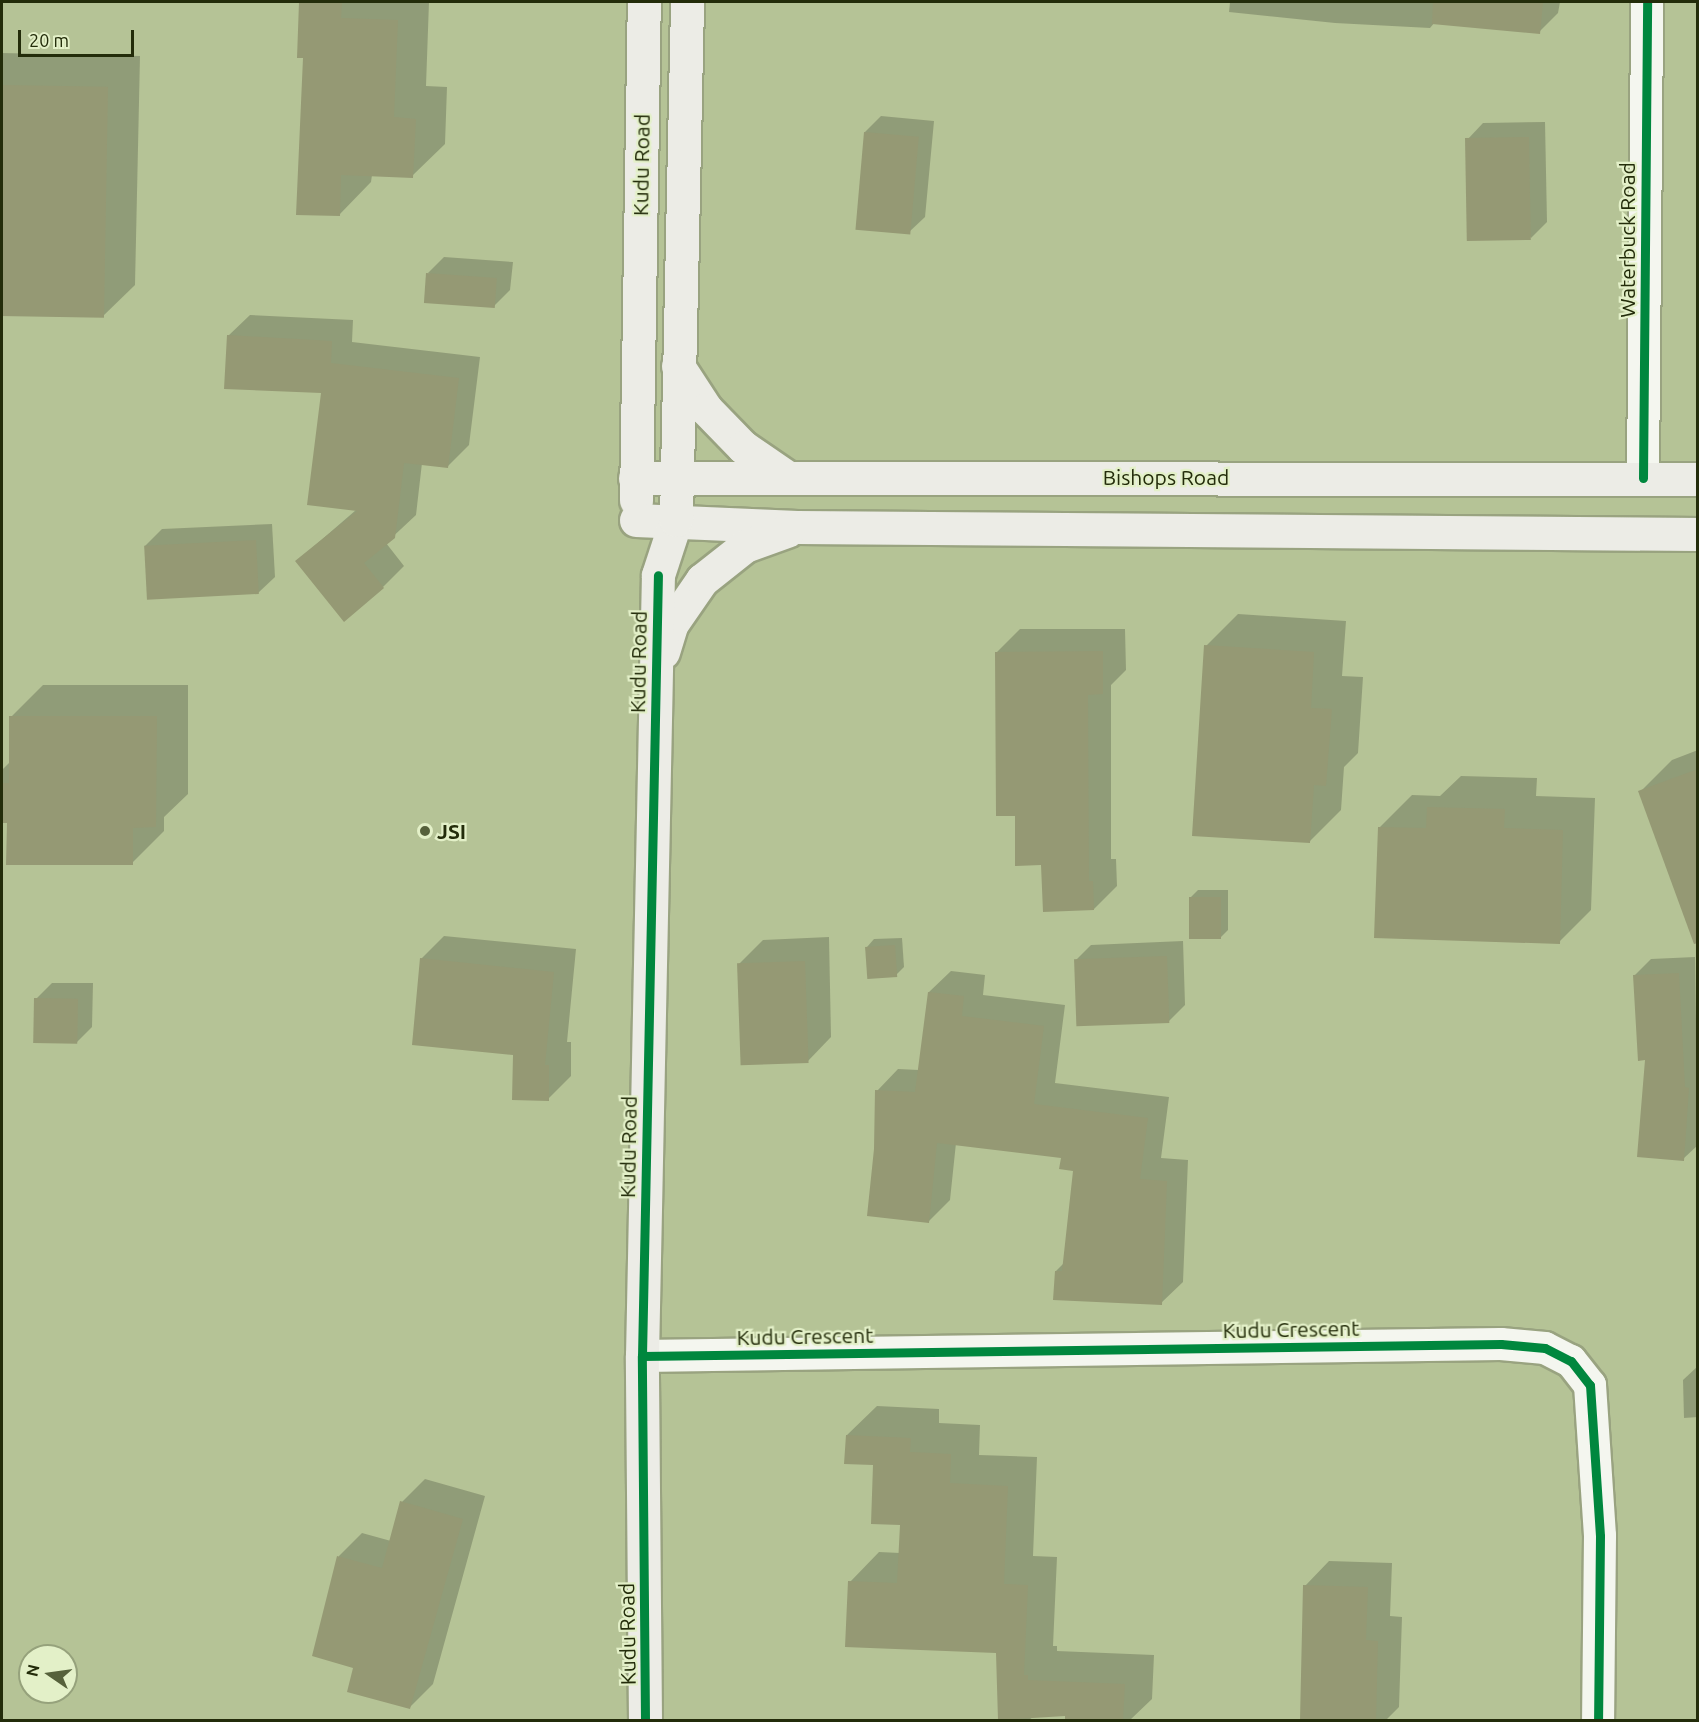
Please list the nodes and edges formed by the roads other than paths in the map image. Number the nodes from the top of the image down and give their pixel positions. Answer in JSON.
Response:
{"nodes":[{"id":1,"x":644,"y":2,"type":"edge"},
{"id":2,"x":687,"y":2,"type":"edge"},
{"id":3,"x":1647,"y":2,"type":"edge"},
{"id":4,"x":678,"y":366,"type":"junction"},
{"id":5,"x":787,"y":477,"type":"junction"},
{"id":6,"x":635,"y":478,"type":"junction"},
{"id":7,"x":677,"y":478,"type":"junction"},
{"id":8,"x":1643,"y":478,"type":"junction"},
{"id":9,"x":1698,"y":479,"type":"edge"},
{"id":10,"x":636,"y":520,"type":"junction"},
{"id":11,"x":676,"y":520,"type":"junction"},
{"id":12,"x":797,"y":527,"type":"junction"},
{"id":13,"x":1698,"y":534,"type":"edge"},
{"id":14,"x":658,"y":575,"type":"junction"},
{"id":15,"x":656,"y":678,"type":"junction"},
{"id":16,"x":642,"y":1356,"type":"junction"},
{"id":17,"x":645,"y":1720,"type":"edge"},
{"id":18,"x":1598,"y":1720,"type":"edge"}],
"edges":[{"from":1,"to":6,"type":"main road","name":"Kudu Road"},
{"from":2,"to":4,"type":"main road","name":"Kudu Road"},
{"from":3,"to":8,"type":"street","name":"Waterbuck Road"},
{"from":4,"to":5,"type":"main road"},
{"from":4,"to":7,"type":"main road","name":"Kudu Road"},
{"from":5,"to":7,"type":"main road","name":"Bishops Road"},
{"from":5,"to":8,"type":"main road","name":"Bishops Road"},
{"from":6,"to":7,"type":"main road","name":"Bishops Road"},
{"from":6,"to":10,"type":"main road","name":"Kudu Road"},
{"from":7,"to":11,"type":"main road","name":"Kudu Road"},
{"from":8,"to":9,"type":"main road","name":"Bishops Road"},
{"from":10,"to":11,"type":"main road"},
{"from":10,"to":14,"type":"main road","name":"Kudu Road"},
{"from":11,"to":12,"type":"main road"},
{"from":11,"to":14,"type":"main road","name":"Kudu Road"},
{"from":12,"to":13,"type":"main road"},
{"from":12,"to":15,"type":"main road"},
{"from":14,"to":15,"type":"main road","name":"Kudu Road"},
{"from":15,"to":16,"type":"main road","name":"Kudu Road"},
{"from":16,"to":17,"type":"main road","name":"Kudu Road"},
{"from":16,"to":18,"type":"street","name":"Kudu Crescent"}]}
